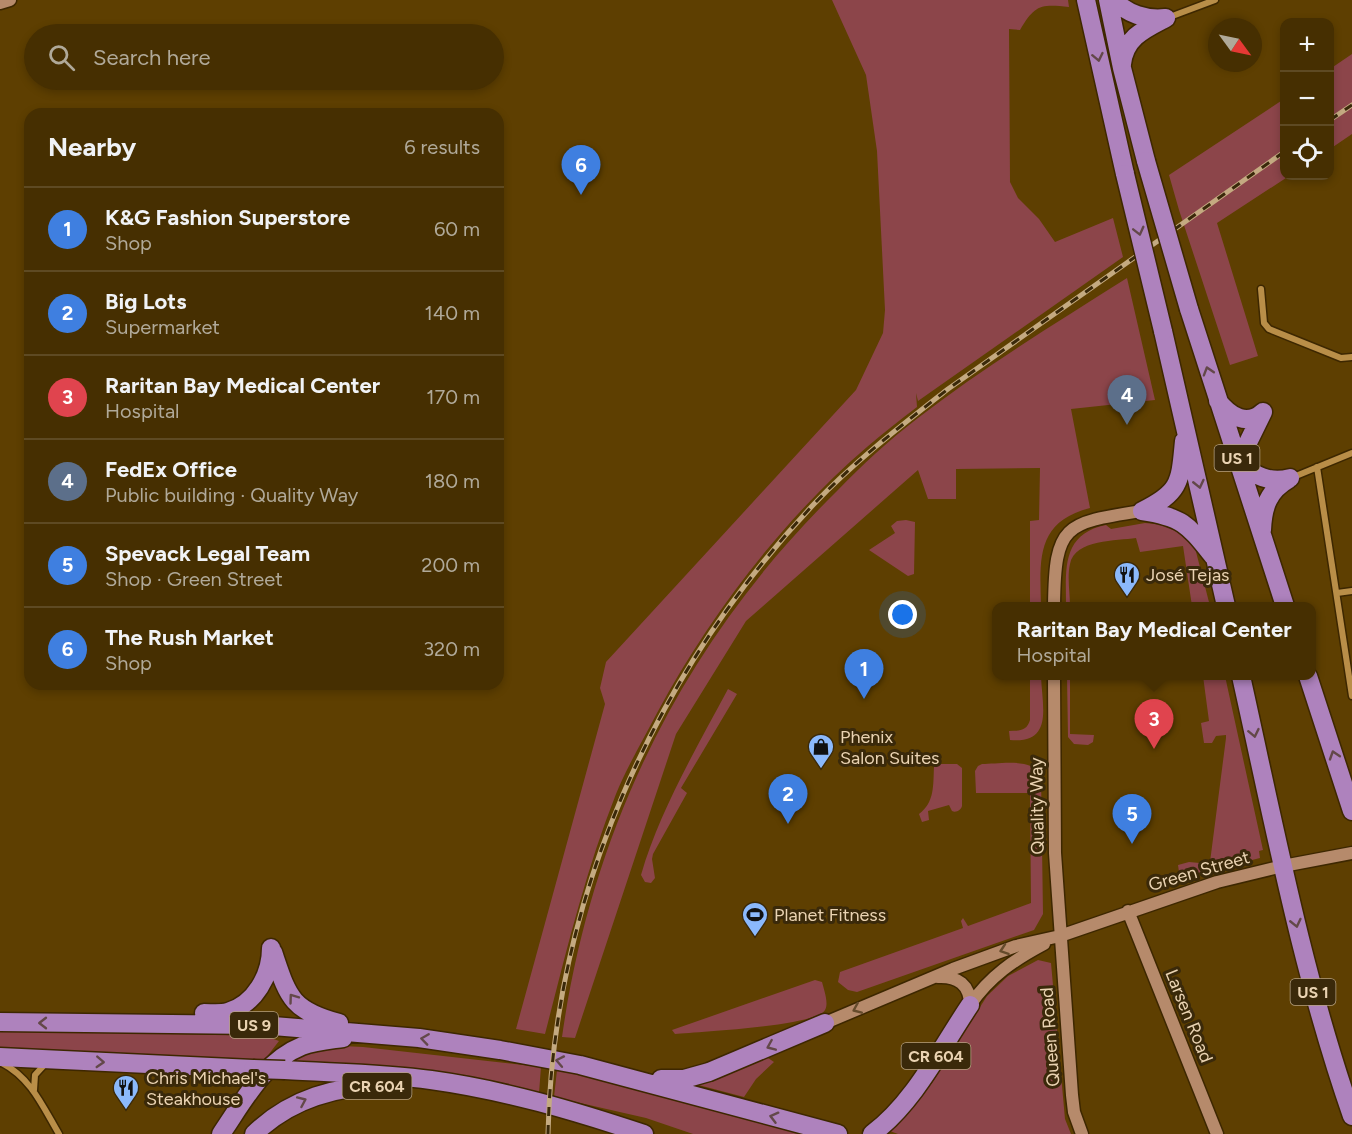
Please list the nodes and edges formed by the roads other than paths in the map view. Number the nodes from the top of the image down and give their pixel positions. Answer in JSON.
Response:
{"nodes":[{"id":1,"x":10,"y":0,"type":"edge"},
{"id":2,"x":1086,"y":0,"type":"edge"},
{"id":3,"x":1108,"y":0,"type":"edge"},
{"id":4,"x":1114,"y":0,"type":"edge"},
{"id":5,"x":1215,"y":0,"type":"edge"},
{"id":6,"x":0,"y":3,"type":"edge"},
{"id":7,"x":1166,"y":18,"type":"junction"},
{"id":8,"x":1122,"y":68,"type":"junction"},
{"id":9,"x":1261,"y":289,"type":"dead end"},
{"id":10,"x":1352,"y":357,"type":"edge"},
{"id":11,"x":1218,"y":401,"type":"junction"},
{"id":12,"x":1186,"y":427,"type":"junction"},
{"id":13,"x":1351,"y":454,"type":"edge"},
{"id":14,"x":1238,"y":463,"type":"junction"},
{"id":15,"x":1317,"y":467,"type":"junction"},
{"id":16,"x":1290,"y":478,"type":"junction"},
{"id":17,"x":1142,"y":512,"type":"junction"},
{"id":18,"x":1262,"y":535,"type":"junction"},
{"id":19,"x":1216,"y":560,"type":"junction"},
{"id":20,"x":1352,"y":591,"type":"edge"},
{"id":21,"x":1337,"y":593,"type":"junction"},
{"id":22,"x":1054,"y":602,"type":"edge"},
{"id":23,"x":1225,"y":602,"type":"edge"},
{"id":24,"x":1284,"y":602,"type":"edge"},
{"id":25,"x":1054,"y":680,"type":"edge"},
{"id":26,"x":1242,"y":680,"type":"edge"},
{"id":27,"x":1310,"y":680,"type":"edge"},
{"id":28,"x":1352,"y":696,"type":"edge"},
{"id":29,"x":1352,"y":811,"type":"edge"},
{"id":30,"x":1352,"y":853,"type":"edge"},
{"id":31,"x":1283,"y":866,"type":"junction"},
{"id":32,"x":1128,"y":911,"type":"junction"},
{"id":33,"x":1060,"y":936,"type":"junction"},
{"id":34,"x":934,"y":977,"type":"junction"},
{"id":35,"x":970,"y":1005,"type":"junction"},
{"id":36,"x":0,"y":1022,"type":"edge"},
{"id":37,"x":123,"y":1023,"type":"junction"},
{"id":38,"x":825,"y":1023,"type":"joint"},
{"id":39,"x":384,"y":1034,"type":"junction"},
{"id":40,"x":0,"y":1057,"type":"edge"},
{"id":41,"x":56,"y":1059,"type":"junction"},
{"id":42,"x":0,"y":1062,"type":"edge"},
{"id":43,"x":617,"y":1074,"type":"junction"},
{"id":44,"x":34,"y":1091,"type":"junction"},
{"id":45,"x":513,"y":1096,"type":"junction"},
{"id":46,"x":1352,"y":1116,"type":"edge"},
{"id":47,"x":834,"y":1133,"type":"edge"},
{"id":48,"x":59,"y":1134,"type":"edge"},
{"id":49,"x":220,"y":1134,"type":"edge"},
{"id":50,"x":254,"y":1134,"type":"edge"},
{"id":51,"x":644,"y":1134,"type":"edge"},
{"id":52,"x":872,"y":1134,"type":"edge"},
{"id":53,"x":1082,"y":1134,"type":"edge"},
{"id":54,"x":1217,"y":1134,"type":"edge"}],
"edges":[{"from":1,"to":6,"type":"street"},
{"from":2,"to":12,"type":"highway","number":"US 1","one_way":true,"bridge":true},
{"from":3,"to":8,"type":"highway","number":"US 1"},
{"from":4,"to":7,"type":"highway"},
{"from":5,"to":7,"type":"street"},
{"from":7,"to":8,"type":"highway"},
{"from":11,"to":8,"type":"highway","number":"US 1","one_way":true,"bridge":true},
{"from":9,"to":10,"type":"street"},
{"from":11,"to":14,"type":"highway","number":"US 1"},
{"from":11,"to":14,"type":"highway"},
{"from":12,"to":17,"type":"highway"},
{"from":12,"to":19,"type":"highway","number":"US 1","one_way":true},
{"from":13,"to":15,"type":"street"},
{"from":14,"to":16,"type":"highway"},
{"from":14,"to":18,"type":"highway","number":"US 1"},
{"from":15,"to":16,"type":"street"},
{"from":15,"to":21,"type":"street"},
{"from":16,"to":18,"type":"highway"},
{"from":17,"to":19,"type":"highway"},
{"from":17,"to":22,"type":"street"},
{"from":18,"to":24,"type":"highway","number":"US 1"},
{"from":19,"to":23,"type":"highway","number":"US 1"},
{"from":20,"to":21,"type":"street"},
{"from":21,"to":28,"type":"street"},
{"from":25,"to":33,"type":"street","name":"Quality Way"},
{"from":26,"to":31,"type":"highway","number":"US 1","one_way":true},
{"from":29,"to":27,"type":"highway","one_way":true},
{"from":30,"to":31,"type":"street","name":"Green Street","number":"CR 604"},
{"from":31,"to":32,"type":"street","name":"Green Street","number":"CR 604"},
{"from":31,"to":46,"type":"highway","number":"US 1","one_way":true},
{"from":32,"to":33,"type":"street","name":"Green Street","number":"CR 604"},
{"from":32,"to":54,"type":"street","name":"Larsen Road"},
{"from":33,"to":34,"type":"street","name":"Green Street","number":"CR 604","one_way":true},
{"from":33,"to":35,"type":"street","name":"Green Street","number":"CR 604"},
{"from":33,"to":53,"type":"street","name":"Queen Road"},
{"from":34,"to":35,"type":"street"},
{"from":34,"to":38,"type":"street","name":"Green Street","number":"CR 604","one_way":true},
{"from":35,"to":52,"type":"highway","number":"CR 604"},
{"from":37,"to":36,"type":"highway","number":"US 9","one_way":true},
{"from":37,"to":39,"type":"highway","number":"US 9"},
{"from":39,"to":37,"type":"highway","one_way":true},
{"from":38,"to":43,"type":"highway","number":"CR 604","one_way":true},
{"from":43,"to":39,"type":"highway","number":"US 9","one_way":true},
{"from":39,"to":49,"type":"highway"},
{"from":40,"to":41,"type":"highway"},
{"from":41,"to":44,"type":"street"},
{"from":41,"to":45,"type":"highway","one_way":true,"bridge":true},
{"from":42,"to":44,"type":"street"},
{"from":47,"to":43,"type":"highway","number":"US 9","one_way":true},
{"from":44,"to":48,"type":"street"},
{"from":50,"to":45,"type":"highway","number":"CR 604","one_way":true},
{"from":45,"to":51,"type":"highway"}]}
